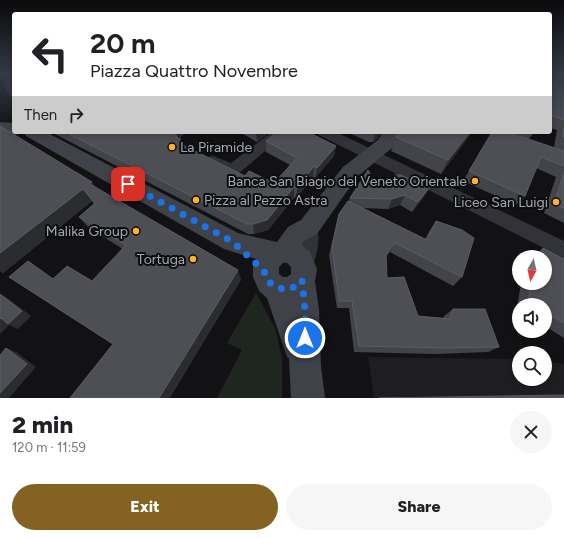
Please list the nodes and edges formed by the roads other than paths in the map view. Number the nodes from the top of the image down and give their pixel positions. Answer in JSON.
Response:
{"nodes":[{"id":1,"x":0,"y":128,"type":"edge"},
{"id":2,"x":12,"y":129,"type":"edge"},
{"id":3,"x":36,"y":134,"type":"edge"},
{"id":4,"x":278,"y":134,"type":"edge"},
{"id":5,"x":328,"y":134,"type":"edge"},
{"id":6,"x":391,"y":134,"type":"edge"},
{"id":7,"x":198,"y":154,"type":"edge"},
{"id":8,"x":372,"y":155,"type":"junction"},
{"id":9,"x":564,"y":250,"type":"edge"},
{"id":10,"x":285,"y":268,"type":"junction"},
{"id":11,"x":308,"y":398,"type":"edge"}],
"edges":[{"from":1,"to":2,"type":"street"},
{"from":3,"to":10,"type":"street"},
{"from":4,"to":7,"type":"street"},
{"from":5,"to":8,"type":"street"},
{"from":6,"to":8,"type":"street"},
{"from":8,"to":9,"type":"street"},
{"from":8,"to":10,"type":"street"},
{"from":10,"to":11,"type":"street"}]}
